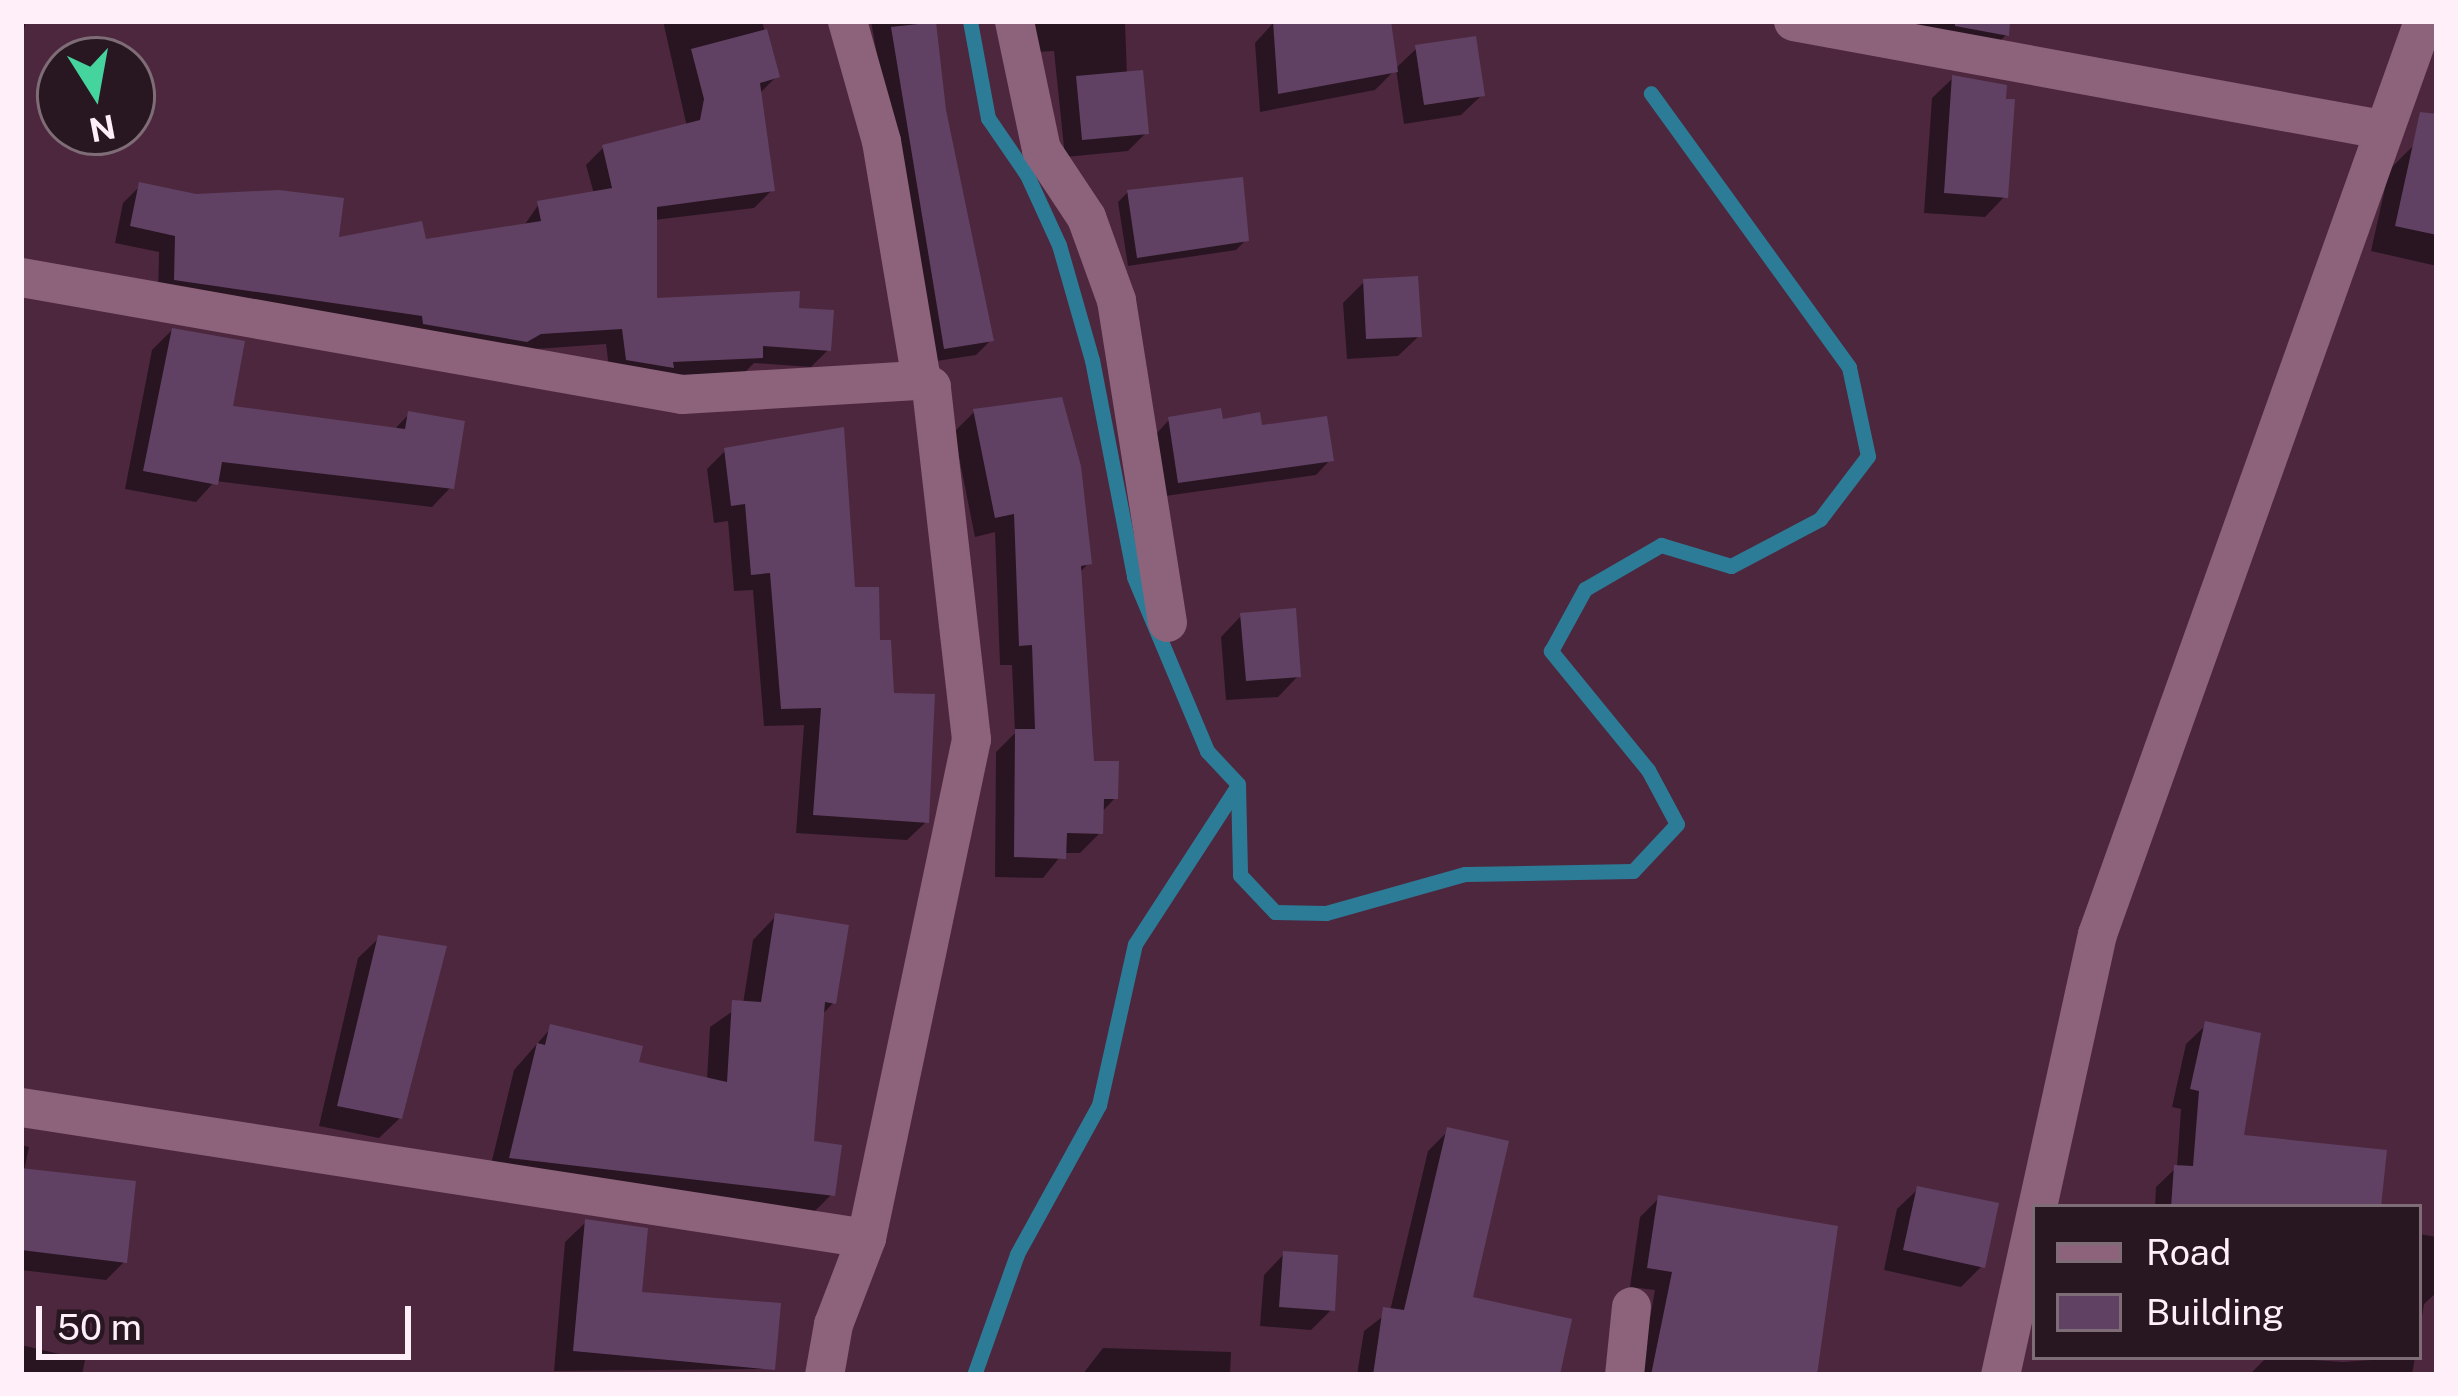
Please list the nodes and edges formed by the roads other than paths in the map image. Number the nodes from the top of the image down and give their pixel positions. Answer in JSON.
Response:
{"nodes":[{"id":1,"x":848,"y":21,"type":"edge"},
{"id":2,"x":1014,"y":21,"type":"edge"},
{"id":3,"x":1792,"y":21,"type":"edge"},
{"id":4,"x":2423,"y":21,"type":"edge"},
{"id":5,"x":2381,"y":129,"type":"junction"},
{"id":6,"x":21,"y":277,"type":"edge"},
{"id":7,"x":921,"y":380,"type":"junction"},
{"id":8,"x":1167,"y":622,"type":"dead end"},
{"id":9,"x":21,"y":1107,"type":"edge"},
{"id":10,"x":2038,"y":1204,"type":"edge"},
{"id":11,"x":2032,"y":1230,"type":"edge"},
{"id":12,"x":866,"y":1238,"type":"junction"},
{"id":13,"x":1631,"y":1306,"type":"dead end"},
{"id":14,"x":824,"y":1375,"type":"edge"},
{"id":15,"x":1624,"y":1375,"type":"edge"},
{"id":16,"x":2000,"y":1375,"type":"edge"}],
"edges":[{"from":1,"to":7,"type":"street"},
{"from":2,"to":8,"type":"street"},
{"from":3,"to":5,"type":"street"},
{"from":4,"to":5,"type":"street"},
{"from":5,"to":10,"type":"street"},
{"from":6,"to":7,"type":"street"},
{"from":7,"to":12,"type":"street"},
{"from":9,"to":12,"type":"street"},
{"from":11,"to":16,"type":"street"},
{"from":12,"to":14,"type":"street"},
{"from":13,"to":15,"type":"street"}]}
